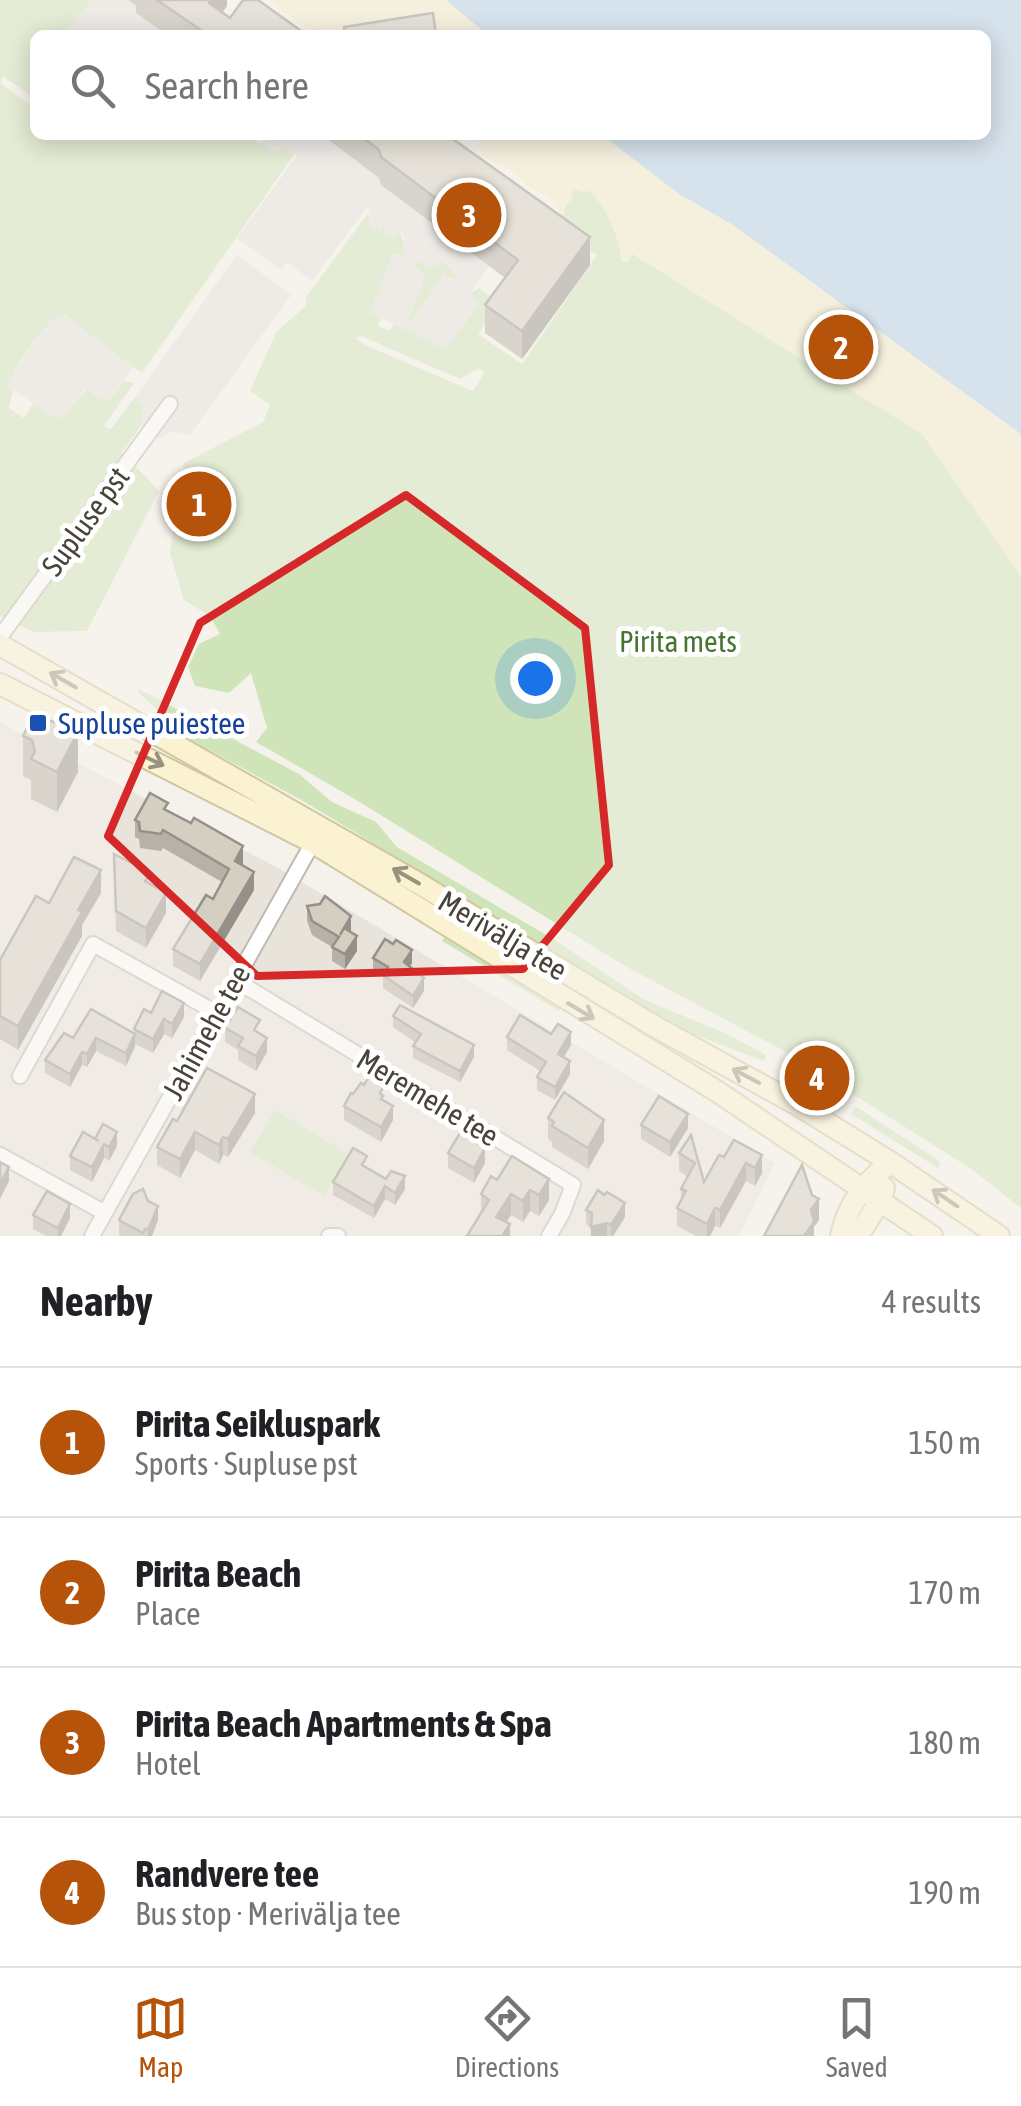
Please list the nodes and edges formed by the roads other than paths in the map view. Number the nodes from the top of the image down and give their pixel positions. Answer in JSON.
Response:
{"nodes":[{"id":1,"x":170,"y":404,"type":"dead end"},
{"id":2,"x":0,"y":637,"type":"edge"},
{"id":3,"x":0,"y":645,"type":"edge"},
{"id":4,"x":0,"y":684,"type":"edge"},
{"id":5,"x":317,"y":835,"type":"junction"},
{"id":6,"x":235,"y":980,"type":"junction"},
{"id":7,"x":217,"y":1012,"type":"junction"},
{"id":8,"x":20,"y":1076,"type":"dead end"},
{"id":9,"x":0,"y":1155,"type":"edge"},
{"id":10,"x":890,"y":1162,"type":"junction"},
{"id":11,"x":862,"y":1186,"type":"junction"},
{"id":12,"x":881,"y":1199,"type":"junction"},
{"id":13,"x":105,"y":1214,"type":"junction"},
{"id":14,"x":92,"y":1236,"type":"edge"},
{"id":15,"x":330,"y":1236,"type":"edge"},
{"id":16,"x":338,"y":1236,"type":"edge"},
{"id":17,"x":549,"y":1236,"type":"edge"},
{"id":18,"x":842,"y":1236,"type":"edge"},
{"id":19,"x":858,"y":1236,"type":"edge"},
{"id":20,"x":932,"y":1236,"type":"edge"},
{"id":21,"x":999,"y":1236,"type":"edge"}],
"edges":[{"from":1,"to":2,"type":"street","name":"Supluse pst"},
{"from":5,"to":3,"type":"main road","name":"Merivälja tee","one_way":true},
{"from":4,"to":5,"type":"main road","name":"Merivälja tee","one_way":true},
{"from":5,"to":6,"type":"street","name":"Jahimehe tee"},
{"from":10,"to":5,"type":"main road","name":"Merivälja tee","one_way":true},
{"from":5,"to":11,"type":"main road","name":"Merivälja tee","one_way":true},
{"from":6,"to":7,"type":"street","name":"Jahimehe tee"},
{"from":6,"to":17,"type":"street","name":"Meremehe tee"},
{"from":7,"to":8,"type":"street"},
{"from":7,"to":13,"type":"street","name":"Jahimehe tee"},
{"from":9,"to":13,"type":"street"},
{"from":10,"to":11,"type":"main road"},
{"from":10,"to":12,"type":"main road"},
{"from":21,"to":10,"type":"main road","name":"Merivälja tee","one_way":true},
{"from":11,"to":12,"type":"main road","name":"Merivälja tee"},
{"from":11,"to":18,"type":"main road"},
{"from":12,"to":19,"type":"main road"},
{"from":12,"to":20,"type":"main road","name":"Merivälja tee"},
{"from":13,"to":14,"type":"street","name":"Jahimehe tee"},
{"from":15,"to":16,"type":"street"}]}
